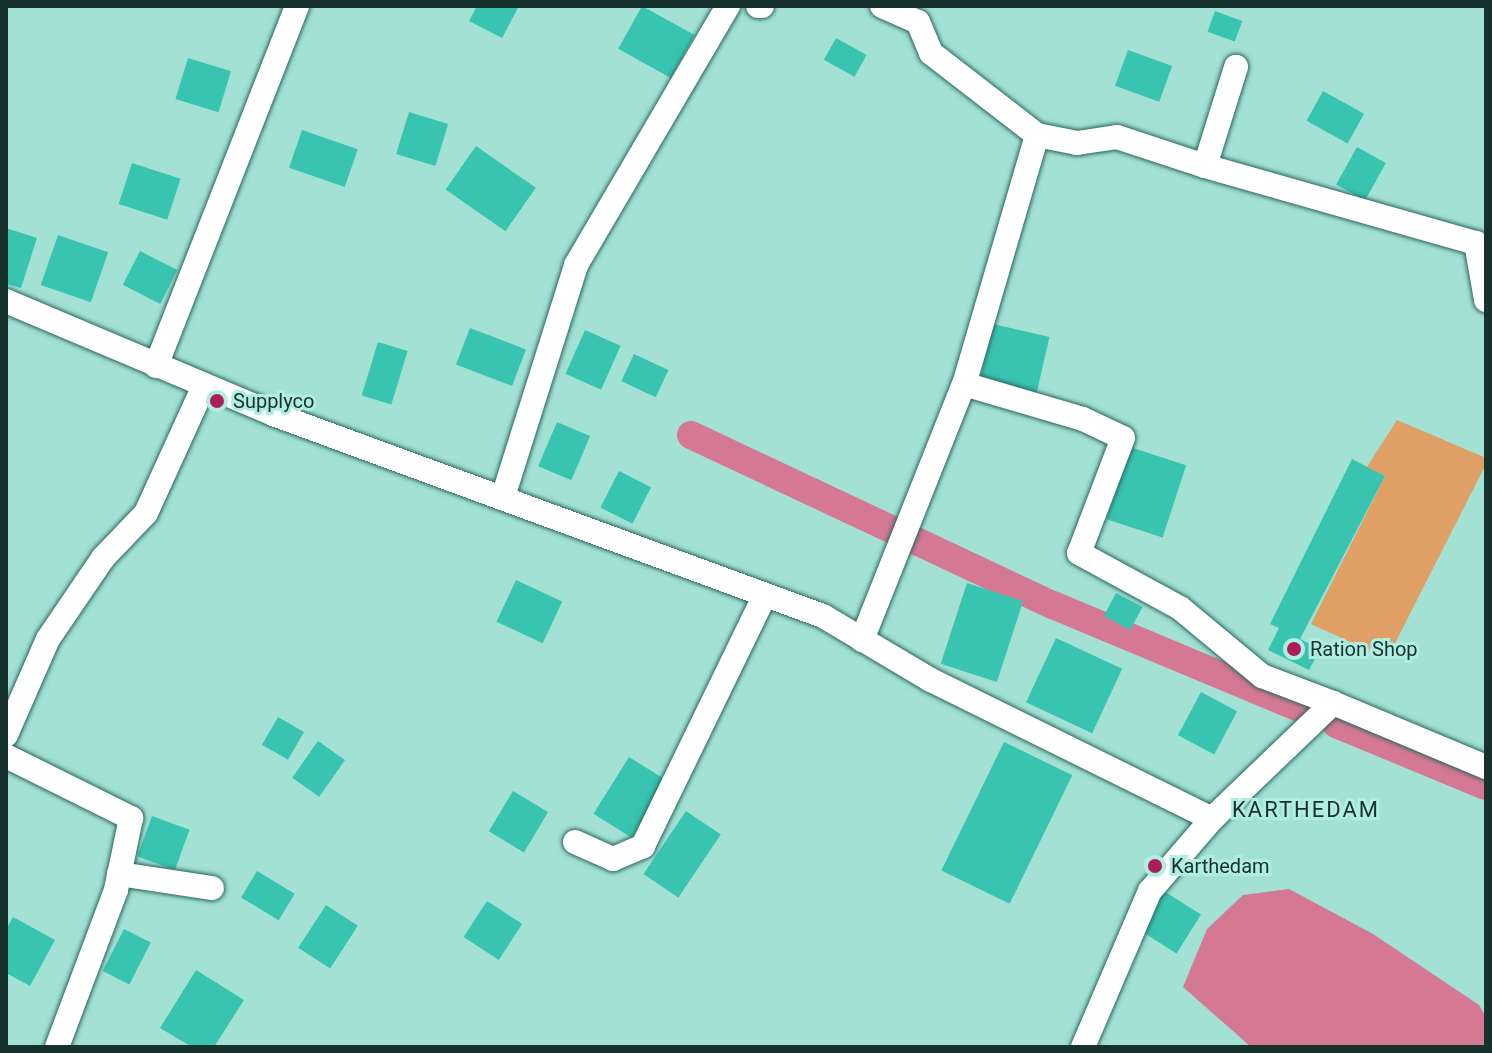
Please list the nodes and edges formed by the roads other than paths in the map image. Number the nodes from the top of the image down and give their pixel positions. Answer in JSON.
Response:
{"nodes":[{"id":1,"x":297,"y":6,"type":"edge"},
{"id":2,"x":728,"y":6,"type":"edge"},
{"id":3,"x":882,"y":6,"type":"edge"},
{"id":4,"x":1236,"y":67,"type":"dead end"},
{"id":5,"x":1037,"y":135,"type":"junction"},
{"id":6,"x":1205,"y":166,"type":"junction"},
{"id":7,"x":1486,"y":300,"type":"edge"},
{"id":8,"x":6,"y":301,"type":"edge"},
{"id":9,"x":156,"y":366,"type":"junction"},
{"id":10,"x":964,"y":384,"type":"junction"},
{"id":11,"x":204,"y":386,"type":"junction"},
{"id":12,"x":503,"y":497,"type":"junction"},
{"id":13,"x":765,"y":595,"type":"junction"},
{"id":14,"x":862,"y":640,"type":"junction"},
{"id":15,"x":1333,"y":703,"type":"junction"},
{"id":16,"x":6,"y":735,"type":"edge"},
{"id":17,"x":6,"y":756,"type":"edge"},
{"id":18,"x":1486,"y":767,"type":"edge"},
{"id":19,"x":1212,"y":819,"type":"junction"},
{"id":20,"x":575,"y":842,"type":"dead end"},
{"id":21,"x":119,"y":874,"type":"junction"},
{"id":22,"x":212,"y":888,"type":"dead end"},
{"id":23,"x":57,"y":1047,"type":"edge"},
{"id":24,"x":1083,"y":1047,"type":"edge"}],
"edges":[{"from":1,"to":9,"type":"street"},
{"from":2,"to":12,"type":"street"},
{"from":3,"to":5,"type":"street"},
{"from":4,"to":6,"type":"street"},
{"from":5,"to":6,"type":"street"},
{"from":5,"to":10,"type":"street"},
{"from":6,"to":7,"type":"street"},
{"from":8,"to":9,"type":"street"},
{"from":9,"to":11,"type":"street"},
{"from":10,"to":14,"type":"street"},
{"from":10,"to":15,"type":"street"},
{"from":11,"to":12,"type":"street"},
{"from":11,"to":16,"type":"street"},
{"from":12,"to":13,"type":"street"},
{"from":13,"to":14,"type":"street"},
{"from":13,"to":20,"type":"street"},
{"from":14,"to":19,"type":"street"},
{"from":15,"to":18,"type":"street"},
{"from":15,"to":19,"type":"street"},
{"from":17,"to":21,"type":"street"},
{"from":19,"to":24,"type":"street"},
{"from":21,"to":22,"type":"street"},
{"from":21,"to":23,"type":"street"}]}
